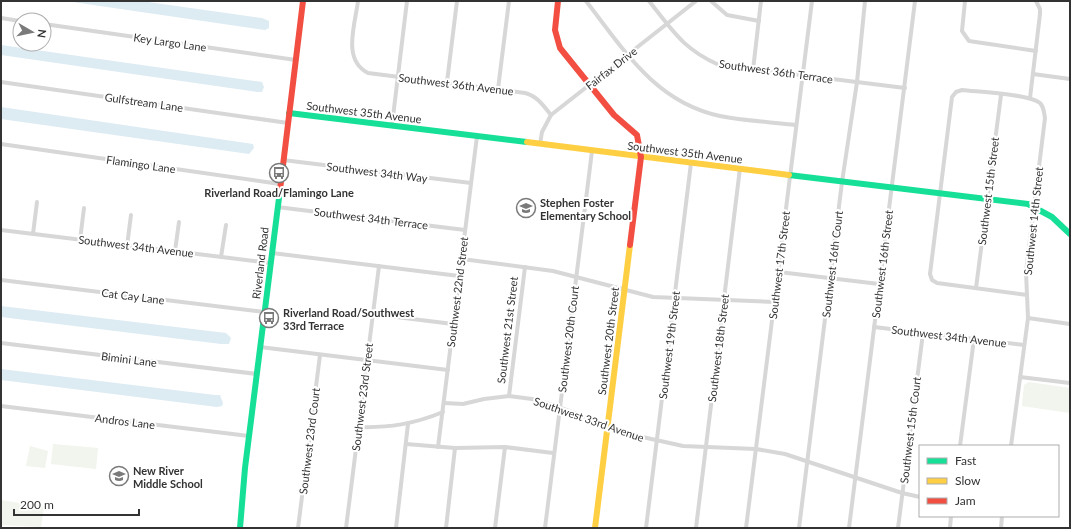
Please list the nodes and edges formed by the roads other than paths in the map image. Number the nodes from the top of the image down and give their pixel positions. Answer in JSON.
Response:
{"nodes":[{"id":1,"x":303,"y":1,"type":"edge"},
{"id":2,"x":358,"y":1,"type":"edge"},
{"id":3,"x":407,"y":1,"type":"edge"},
{"id":4,"x":457,"y":1,"type":"edge"},
{"id":5,"x":508,"y":1,"type":"edge"},
{"id":6,"x":558,"y":1,"type":"edge"},
{"id":7,"x":586,"y":1,"type":"edge"},
{"id":8,"x":649,"y":1,"type":"edge"},
{"id":9,"x":696,"y":1,"type":"edge"},
{"id":10,"x":711,"y":1,"type":"edge"},
{"id":11,"x":761,"y":1,"type":"edge"},
{"id":12,"x":812,"y":1,"type":"edge"},
{"id":13,"x":865,"y":1,"type":"edge"},
{"id":14,"x":915,"y":1,"type":"edge"},
{"id":15,"x":965,"y":1,"type":"edge"},
{"id":16,"x":1036,"y":1,"type":"edge"},
{"id":17,"x":1,"y":18,"type":"edge"},
{"id":18,"x":12,"y":20,"type":"edge"},
{"id":19,"x":759,"y":21,"type":"junction"},
{"id":20,"x":667,"y":24,"type":"junction"},
{"id":21,"x":52,"y":25,"type":"edge"},
{"id":22,"x":1036,"y":51,"type":"junction"},
{"id":23,"x":628,"y":55,"type":"junction"},
{"id":24,"x":296,"y":60,"type":"junction"},
{"id":25,"x":754,"y":70,"type":"junction"},
{"id":26,"x":1033,"y":74,"type":"junction"},
{"id":27,"x":802,"y":76,"type":"junction"},
{"id":28,"x":398,"y":77,"type":"junction"},
{"id":29,"x":1070,"y":79,"type":"edge"},
{"id":30,"x":1,"y":82,"type":"edge"},
{"id":31,"x":446,"y":82,"type":"junction"},
{"id":32,"x":857,"y":82,"type":"junction"},
{"id":33,"x":589,"y":84,"type":"junction"},
{"id":34,"x":905,"y":88,"type":"junction"},
{"id":35,"x":498,"y":89,"type":"junction"},
{"id":36,"x":1001,"y":94,"type":"junction"},
{"id":37,"x":1030,"y":98,"type":"junction"},
{"id":38,"x":289,"y":113,"type":"junction"},
{"id":39,"x":551,"y":115,"type":"junction"},
{"id":40,"x":288,"y":123,"type":"junction"},
{"id":41,"x":392,"y":125,"type":"junction"},
{"id":42,"x":796,"y":125,"type":"junction"},
{"id":43,"x":477,"y":136,"type":"junction"},
{"id":44,"x":1,"y":144,"type":"edge"},
{"id":45,"x":540,"y":144,"type":"junction"},
{"id":46,"x":592,"y":151,"type":"junction"},
{"id":47,"x":641,"y":157,"type":"junction"},
{"id":48,"x":283,"y":160,"type":"junction"},
{"id":49,"x":691,"y":163,"type":"junction"},
{"id":50,"x":740,"y":168,"type":"junction"},
{"id":51,"x":790,"y":175,"type":"junction"},
{"id":52,"x":842,"y":182,"type":"junction"},
{"id":53,"x":471,"y":183,"type":"junction"},
{"id":54,"x":280,"y":184,"type":"junction"},
{"id":55,"x":891,"y":187,"type":"junction"},
{"id":56,"x":940,"y":192,"type":"junction"},
{"id":57,"x":987,"y":198,"type":"junction"},
{"id":58,"x":37,"y":202,"type":"dead end"},
{"id":59,"x":277,"y":207,"type":"junction"},
{"id":60,"x":1034,"y":207,"type":"junction"},
{"id":61,"x":84,"y":208,"type":"dead end"},
{"id":62,"x":131,"y":215,"type":"dead end"},
{"id":63,"x":179,"y":222,"type":"dead end"},
{"id":64,"x":226,"y":225,"type":"dead end"},
{"id":65,"x":1,"y":230,"type":"edge"},
{"id":66,"x":465,"y":230,"type":"junction"},
{"id":67,"x":33,"y":234,"type":"junction"},
{"id":68,"x":1070,"y":234,"type":"edge"},
{"id":69,"x":80,"y":240,"type":"junction"},
{"id":70,"x":127,"y":246,"type":"junction"},
{"id":71,"x":175,"y":251,"type":"junction"},
{"id":72,"x":272,"y":253,"type":"junction"},
{"id":73,"x":221,"y":257,"type":"junction"},
{"id":74,"x":462,"y":259,"type":"junction"},
{"id":75,"x":271,"y":263,"type":"junction"},
{"id":76,"x":379,"y":266,"type":"junction"},
{"id":77,"x":525,"y":267,"type":"junction"},
{"id":78,"x":779,"y":272,"type":"junction"},
{"id":79,"x":459,"y":276,"type":"junction"},
{"id":80,"x":576,"y":277,"type":"junction"},
{"id":81,"x":830,"y":278,"type":"junction"},
{"id":82,"x":1,"y":280,"type":"edge"},
{"id":83,"x":879,"y":284,"type":"junction"},
{"id":84,"x":976,"y":288,"type":"junction"},
{"id":85,"x":625,"y":291,"type":"junction"},
{"id":86,"x":1027,"y":295,"type":"junction"},
{"id":87,"x":674,"y":299,"type":"junction"},
{"id":88,"x":724,"y":301,"type":"junction"},
{"id":89,"x":775,"y":302,"type":"junction"},
{"id":90,"x":265,"y":312,"type":"junction"},
{"id":91,"x":372,"y":314,"type":"junction"},
{"id":92,"x":1028,"y":318,"type":"junction"},
{"id":93,"x":453,"y":324,"type":"junction"},
{"id":94,"x":1070,"y":324,"type":"edge"},
{"id":95,"x":874,"y":327,"type":"junction"},
{"id":96,"x":923,"y":333,"type":"junction"},
{"id":97,"x":974,"y":339,"type":"junction"},
{"id":98,"x":1,"y":343,"type":"edge"},
{"id":99,"x":1024,"y":345,"type":"junction"},
{"id":100,"x":260,"y":347,"type":"junction"},
{"id":101,"x":320,"y":355,"type":"junction"},
{"id":102,"x":367,"y":360,"type":"junction"},
{"id":103,"x":448,"y":370,"type":"junction"},
{"id":104,"x":257,"y":374,"type":"junction"},
{"id":105,"x":1020,"y":377,"type":"junction"},
{"id":106,"x":1070,"y":383,"type":"edge"},
{"id":107,"x":509,"y":396,"type":"junction"},
{"id":108,"x":444,"y":403,"type":"junction"},
{"id":109,"x":1,"y":406,"type":"edge"},
{"id":110,"x":560,"y":407,"type":"junction"},
{"id":111,"x":443,"y":412,"type":"junction"},
{"id":112,"x":408,"y":424,"type":"junction"},
{"id":113,"x":358,"y":427,"type":"junction"},
{"id":114,"x":608,"y":427,"type":"junction"},
{"id":115,"x":249,"y":436,"type":"junction"},
{"id":116,"x":657,"y":441,"type":"junction"},
{"id":117,"x":406,"y":444,"type":"junction"},
{"id":118,"x":960,"y":445,"type":"edge"},
{"id":119,"x":1011,"y":445,"type":"edge"},
{"id":120,"x":438,"y":447,"type":"junction"},
{"id":121,"x":505,"y":447,"type":"junction"},
{"id":122,"x":706,"y":447,"type":"junction"},
{"id":123,"x":455,"y":448,"type":"junction"},
{"id":124,"x":756,"y":449,"type":"junction"},
{"id":125,"x":554,"y":453,"type":"junction"},
{"id":126,"x":808,"y":460,"type":"junction"},
{"id":127,"x":855,"y":478,"type":"junction"},
{"id":128,"x":902,"y":493,"type":"junction"},
{"id":129,"x":919,"y":497,"type":"edge"},
{"id":130,"x":951,"y":517,"type":"edge"},
{"id":131,"x":1002,"y":517,"type":"edge"},
{"id":132,"x":240,"y":528,"type":"edge"},
{"id":133,"x":298,"y":528,"type":"edge"},
{"id":134,"x":346,"y":528,"type":"edge"},
{"id":135,"x":396,"y":528,"type":"edge"},
{"id":136,"x":446,"y":528,"type":"edge"},
{"id":137,"x":495,"y":528,"type":"edge"},
{"id":138,"x":545,"y":528,"type":"edge"},
{"id":139,"x":595,"y":528,"type":"edge"},
{"id":140,"x":646,"y":528,"type":"edge"},
{"id":141,"x":696,"y":528,"type":"edge"},
{"id":142,"x":746,"y":528,"type":"edge"},
{"id":143,"x":799,"y":528,"type":"edge"},
{"id":144,"x":849,"y":528,"type":"edge"},
{"id":145,"x":898,"y":528,"type":"edge"},
{"id":146,"x":950,"y":528,"type":"edge"},
{"id":147,"x":1001,"y":528,"type":"edge"}],
"edges":[{"from":1,"to":24,"type":"street","name":"Riverland Road"},
{"from":2,"to":28,"type":"street","name":"Southwest 36th Avenue"},
{"from":3,"to":28,"type":"street"},
{"from":4,"to":31,"type":"street"},
{"from":5,"to":35,"type":"street"},
{"from":6,"to":33,"type":"street"},
{"from":7,"to":23,"type":"street"},
{"from":8,"to":20,"type":"street","name":"Southwest 36th Terrace"},
{"from":9,"to":20,"type":"street","name":"Fairfax Drive"},
{"from":10,"to":19,"type":"street"},
{"from":11,"to":19,"type":"street"},
{"from":12,"to":27,"type":"street","name":"Southwest 17th Street"},
{"from":13,"to":32,"type":"street","name":"Southwest 16th Court"},
{"from":14,"to":34,"type":"street","name":"Southwest 16th Street"},
{"from":15,"to":22,"type":"street"},
{"from":16,"to":22,"type":"street"},
{"from":17,"to":18,"type":"street"},
{"from":19,"to":25,"type":"street"},
{"from":20,"to":23,"type":"street","name":"Fairfax Drive"},
{"from":20,"to":25,"type":"street","name":"Southwest 36th Terrace"},
{"from":21,"to":24,"type":"street","name":"Key Largo Lane"},
{"from":22,"to":26,"type":"street"},
{"from":23,"to":33,"type":"street","name":"Fairfax Drive"},
{"from":23,"to":42,"type":"street"},
{"from":24,"to":38,"type":"street","name":"Riverland Road"},
{"from":25,"to":27,"type":"street","name":"Southwest 36th Terrace"},
{"from":26,"to":29,"type":"street"},
{"from":26,"to":37,"type":"street"},
{"from":27,"to":32,"type":"street","name":"Southwest 36th Terrace"},
{"from":27,"to":42,"type":"street","name":"Southwest 17th Street"},
{"from":28,"to":31,"type":"street","name":"Southwest 36th Avenue"},
{"from":28,"to":41,"type":"street"},
{"from":30,"to":40,"type":"street","name":"Gulfstream Lane"},
{"from":31,"to":35,"type":"street","name":"Southwest 36th Avenue"},
{"from":32,"to":34,"type":"street","name":"Southwest 36th Terrace"},
{"from":32,"to":52,"type":"street","name":"Southwest 16th Court"},
{"from":33,"to":39,"type":"street","name":"Fairfax Drive"},
{"from":33,"to":47,"type":"street"},
{"from":34,"to":55,"type":"street","name":"Southwest 16th Street"},
{"from":35,"to":39,"type":"street","name":"Southwest 36th Avenue"},
{"from":36,"to":37,"type":"street"},
{"from":36,"to":56,"type":"street"},
{"from":36,"to":57,"type":"street","name":"Southwest 15th Street"},
{"from":37,"to":60,"type":"street","name":"Southwest 14th Street"},
{"from":38,"to":40,"type":"street","name":"Riverland Road"},
{"from":38,"to":41,"type":"street","name":"Southwest 35th Avenue"},
{"from":39,"to":45,"type":"street","name":"Fairfax Drive"},
{"from":40,"to":48,"type":"street","name":"Riverland Road"},
{"from":41,"to":43,"type":"street","name":"Southwest 35th Avenue"},
{"from":42,"to":51,"type":"street","name":"Southwest 17th Street"},
{"from":43,"to":45,"type":"street","name":"Southwest 35th Avenue"},
{"from":43,"to":53,"type":"street","name":"Southwest 22nd Street"},
{"from":44,"to":54,"type":"street","name":"Flamingo Lane"},
{"from":45,"to":46,"type":"street","name":"Southwest 35th Avenue"},
{"from":46,"to":47,"type":"street","name":"Southwest 35th Avenue"},
{"from":46,"to":80,"type":"street","name":"Southwest 20th Court"},
{"from":47,"to":49,"type":"street","name":"Southwest 35th Avenue"},
{"from":47,"to":85,"type":"street","name":"Southwest 20th Street"},
{"from":48,"to":53,"type":"street","name":"Southwest 34th Way"},
{"from":48,"to":54,"type":"street","name":"Riverland Road"},
{"from":49,"to":50,"type":"street","name":"Southwest 35th Avenue"},
{"from":49,"to":87,"type":"street","name":"Southwest 19th Street"},
{"from":50,"to":51,"type":"street","name":"Southwest 35th Avenue"},
{"from":50,"to":88,"type":"street","name":"Southwest 18th Street"},
{"from":51,"to":52,"type":"street","name":"Southwest 35th Avenue"},
{"from":51,"to":78,"type":"street","name":"Southwest 17th Street"},
{"from":52,"to":55,"type":"street","name":"Southwest 35th Avenue"},
{"from":52,"to":81,"type":"street","name":"Southwest 16th Court"},
{"from":53,"to":66,"type":"street","name":"Southwest 22nd Street"},
{"from":54,"to":59,"type":"street","name":"Riverland Road"},
{"from":55,"to":56,"type":"street","name":"Southwest 35th Avenue"},
{"from":55,"to":83,"type":"street","name":"Southwest 16th Street"},
{"from":56,"to":57,"type":"street","name":"Southwest 35th Avenue"},
{"from":56,"to":84,"type":"street"},
{"from":57,"to":60,"type":"street","name":"Southwest 35th Avenue"},
{"from":57,"to":84,"type":"street","name":"Southwest 15th Street"},
{"from":58,"to":67,"type":"street"},
{"from":59,"to":66,"type":"street","name":"Southwest 34th Terrace"},
{"from":59,"to":72,"type":"street","name":"Riverland Road"},
{"from":60,"to":68,"type":"street","name":"Southwest 35th Avenue"},
{"from":60,"to":86,"type":"street","name":"Southwest 14th Street"},
{"from":61,"to":69,"type":"street"},
{"from":62,"to":70,"type":"street"},
{"from":63,"to":71,"type":"street"},
{"from":64,"to":73,"type":"street"},
{"from":65,"to":67,"type":"street","name":"Southwest 34th Avenue"},
{"from":66,"to":74,"type":"street","name":"Southwest 22nd Street"},
{"from":67,"to":69,"type":"street","name":"Southwest 34th Avenue"},
{"from":69,"to":70,"type":"street","name":"Southwest 34th Avenue"},
{"from":70,"to":71,"type":"street","name":"Southwest 34th Avenue"},
{"from":71,"to":73,"type":"street","name":"Southwest 34th Avenue"},
{"from":72,"to":75,"type":"street","name":"Riverland Road"},
{"from":72,"to":76,"type":"street"},
{"from":73,"to":75,"type":"street","name":"Southwest 34th Avenue"},
{"from":74,"to":77,"type":"street"},
{"from":74,"to":79,"type":"street","name":"Southwest 22nd Street"},
{"from":75,"to":90,"type":"street","name":"Riverland Road"},
{"from":76,"to":79,"type":"street"},
{"from":76,"to":91,"type":"street","name":"Southwest 23rd Street"},
{"from":77,"to":80,"type":"street"},
{"from":77,"to":107,"type":"street","name":"Southwest 21st Street"},
{"from":78,"to":81,"type":"street"},
{"from":78,"to":89,"type":"street","name":"Southwest 17th Street"},
{"from":79,"to":93,"type":"street","name":"Southwest 22nd Street"},
{"from":80,"to":85,"type":"street"},
{"from":80,"to":110,"type":"street","name":"Southwest 20th Court"},
{"from":81,"to":83,"type":"street"},
{"from":81,"to":126,"type":"street","name":"Southwest 16th Court"},
{"from":82,"to":90,"type":"street","name":"Cat Cay Lane"},
{"from":83,"to":95,"type":"street","name":"Southwest 16th Street"},
{"from":84,"to":86,"type":"street"},
{"from":85,"to":87,"type":"street"},
{"from":85,"to":114,"type":"street","name":"Southwest 20th Street"},
{"from":86,"to":92,"type":"street","name":"Southwest 14th Street"},
{"from":87,"to":88,"type":"street"},
{"from":87,"to":116,"type":"street","name":"Southwest 19th Street"},
{"from":88,"to":89,"type":"street"},
{"from":88,"to":122,"type":"street","name":"Southwest 18th Street"},
{"from":89,"to":124,"type":"street","name":"Southwest 17th Street"},
{"from":90,"to":100,"type":"street","name":"Riverland Road"},
{"from":91,"to":93,"type":"street"},
{"from":91,"to":102,"type":"street","name":"Southwest 23rd Street"},
{"from":92,"to":94,"type":"street"},
{"from":92,"to":99,"type":"street","name":"Southwest 14th Street"},
{"from":93,"to":103,"type":"street","name":"Southwest 22nd Street"},
{"from":95,"to":96,"type":"street","name":"Southwest 34th Avenue"},
{"from":95,"to":127,"type":"street","name":"Southwest 16th Street"},
{"from":96,"to":97,"type":"street","name":"Southwest 34th Avenue"},
{"from":96,"to":128,"type":"street","name":"Southwest 15th Court"},
{"from":97,"to":99,"type":"street","name":"Southwest 34th Avenue"},
{"from":97,"to":118,"type":"street"},
{"from":98,"to":104,"type":"street","name":"Bimini Lane"},
{"from":99,"to":105,"type":"street","name":"Southwest 14th Street"},
{"from":100,"to":101,"type":"street"},
{"from":100,"to":104,"type":"street","name":"Riverland Road"},
{"from":101,"to":102,"type":"street"},
{"from":101,"to":133,"type":"street","name":"Southwest 23rd Court"},
{"from":102,"to":103,"type":"street"},
{"from":102,"to":113,"type":"street","name":"Southwest 23rd Street"},
{"from":103,"to":108,"type":"street","name":"Southwest 22nd Street"},
{"from":104,"to":115,"type":"street","name":"Riverland Road"},
{"from":105,"to":106,"type":"street"},
{"from":105,"to":119,"type":"street","name":"Southwest 14th Street"},
{"from":107,"to":108,"type":"street","name":"Southwest 33rd Avenue"},
{"from":107,"to":110,"type":"street","name":"Southwest 33rd Avenue"},
{"from":108,"to":111,"type":"street","name":"Southwest 22nd Street"},
{"from":109,"to":115,"type":"street","name":"Andros Lane"},
{"from":110,"to":114,"type":"street","name":"Southwest 33rd Avenue"},
{"from":110,"to":125,"type":"street","name":"Southwest 20th Court"},
{"from":111,"to":112,"type":"street"},
{"from":111,"to":120,"type":"street","name":"Southwest 22nd Street"},
{"from":112,"to":113,"type":"street"},
{"from":112,"to":117,"type":"street"},
{"from":113,"to":134,"type":"street","name":"Southwest 23rd Street"},
{"from":114,"to":116,"type":"street","name":"Southwest 33rd Avenue"},
{"from":114,"to":139,"type":"street","name":"Southwest 20th Street"},
{"from":115,"to":132,"type":"street","name":"Riverland Road"},
{"from":116,"to":122,"type":"street","name":"Southwest 33rd Avenue"},
{"from":116,"to":140,"type":"street","name":"Southwest 19th Street"},
{"from":117,"to":120,"type":"street"},
{"from":117,"to":135,"type":"street"},
{"from":120,"to":123,"type":"street"},
{"from":121,"to":123,"type":"street"},
{"from":121,"to":125,"type":"street"},
{"from":121,"to":137,"type":"street"},
{"from":122,"to":124,"type":"street","name":"Southwest 33rd Avenue"},
{"from":122,"to":141,"type":"street","name":"Southwest 18th Street"},
{"from":123,"to":136,"type":"street"},
{"from":124,"to":126,"type":"street","name":"Southwest 33rd Avenue"},
{"from":124,"to":142,"type":"street","name":"Southwest 17th Street"},
{"from":125,"to":138,"type":"street","name":"Southwest 20th Court"},
{"from":126,"to":127,"type":"street","name":"Southwest 33rd Avenue"},
{"from":126,"to":143,"type":"street","name":"Southwest 16th Court"},
{"from":127,"to":128,"type":"street","name":"Southwest 33rd Avenue"},
{"from":127,"to":144,"type":"street","name":"Southwest 16th Street"},
{"from":128,"to":129,"type":"street","name":"Southwest 33rd Avenue"},
{"from":128,"to":145,"type":"street","name":"Southwest 15th Court"},
{"from":130,"to":146,"type":"street"},
{"from":131,"to":147,"type":"street"}]}
